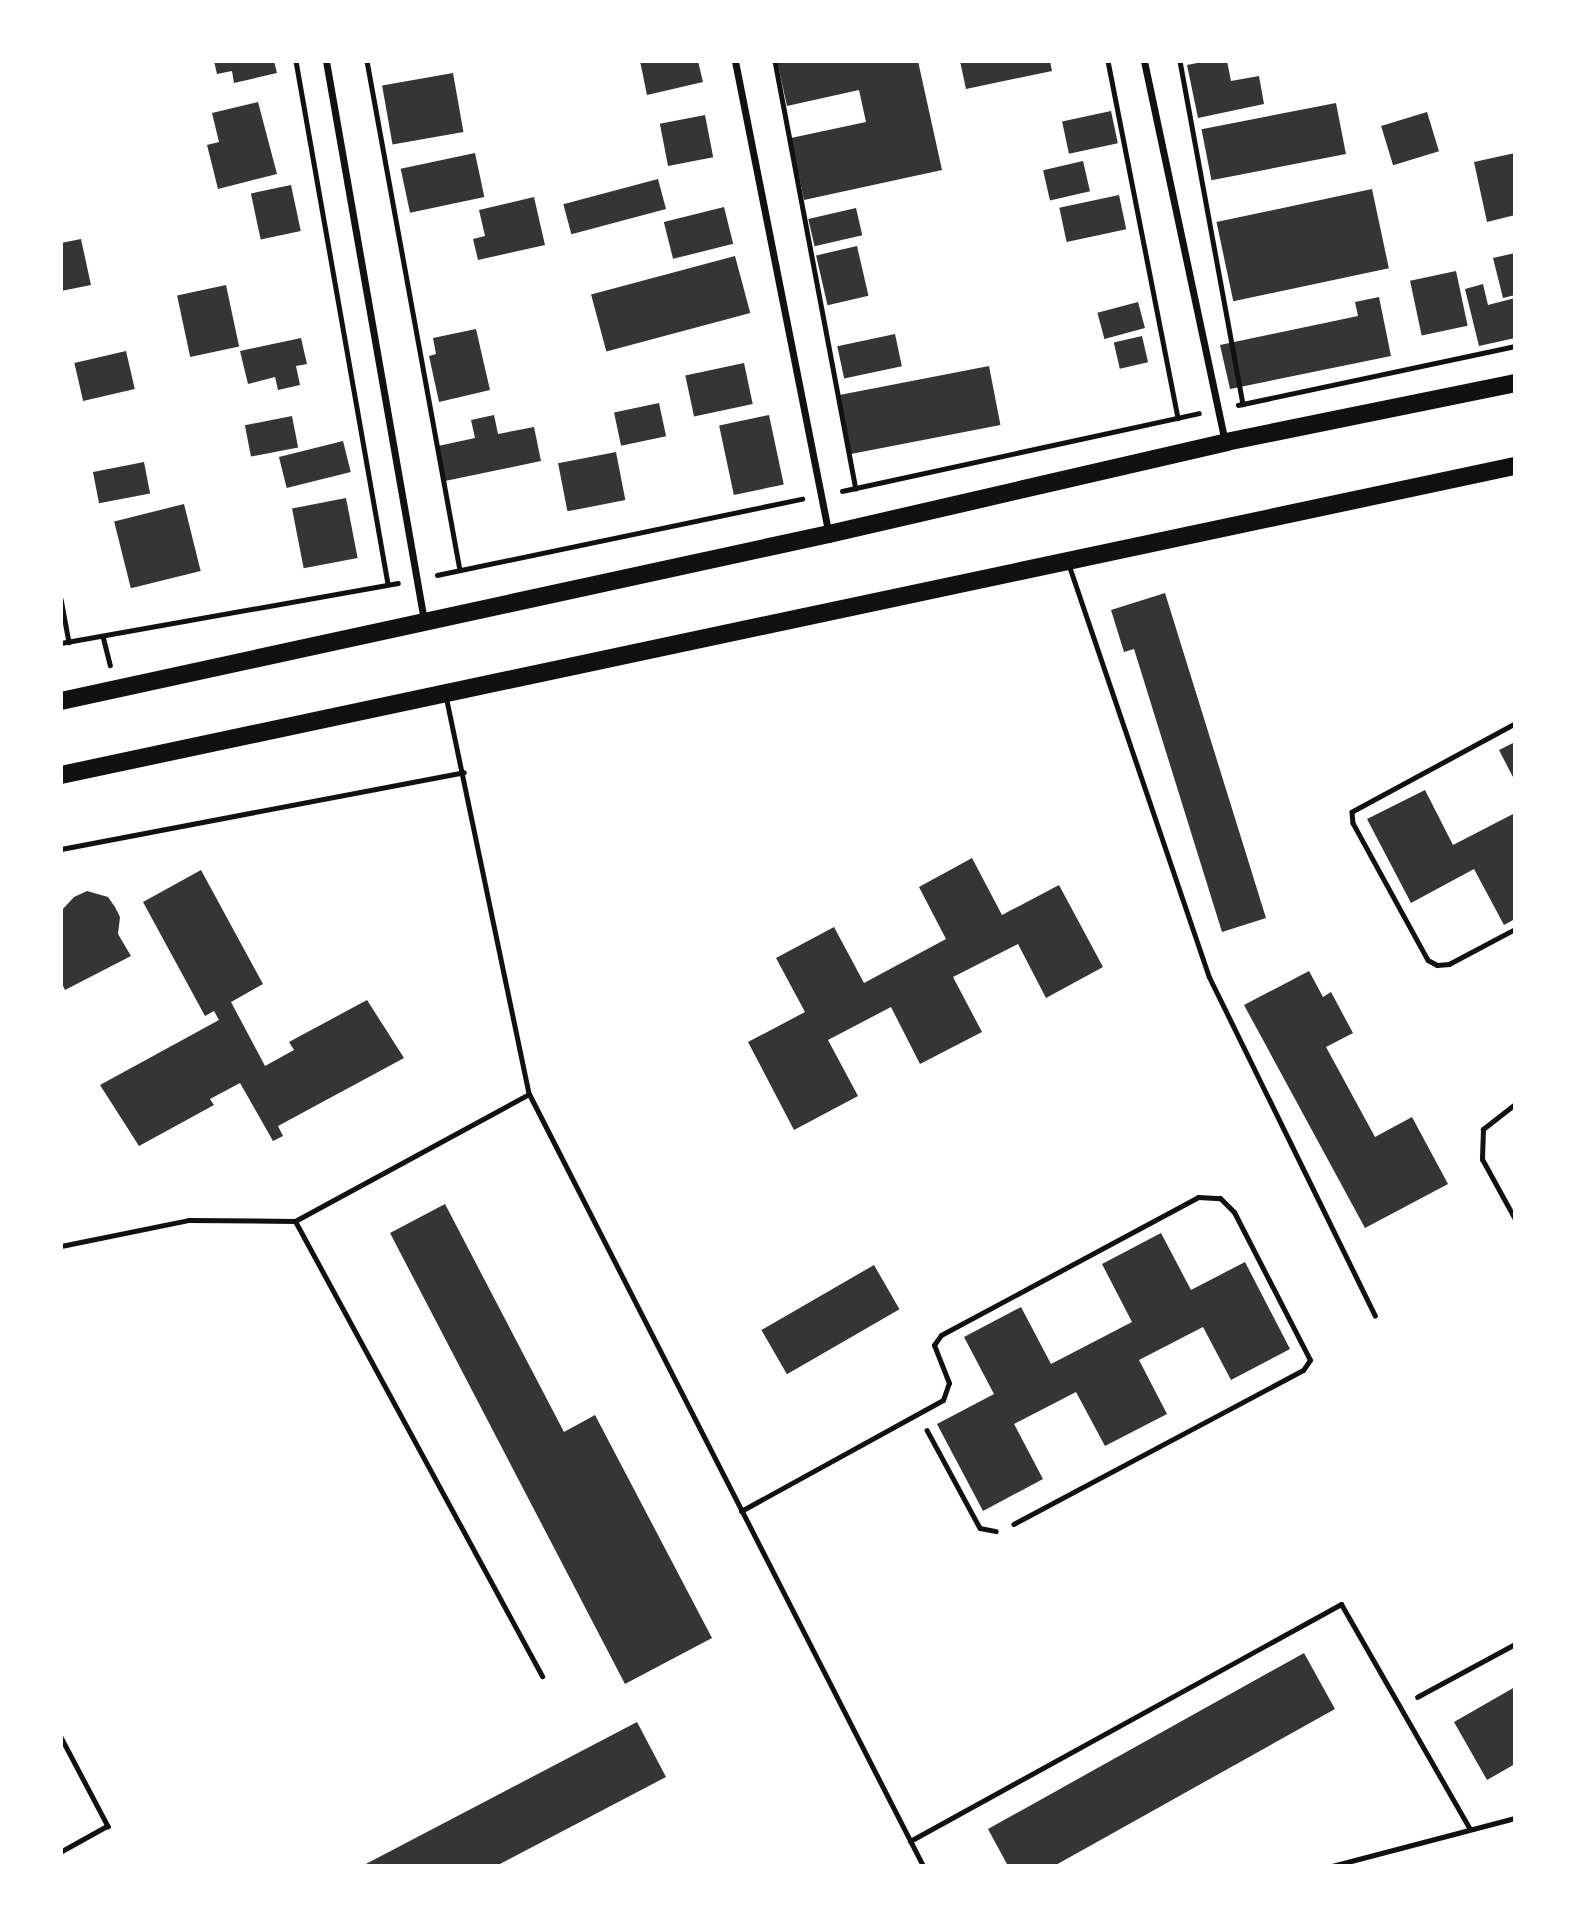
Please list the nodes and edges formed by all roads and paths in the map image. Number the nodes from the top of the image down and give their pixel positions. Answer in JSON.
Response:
{"nodes":[{"id":1,"x":296,"y":61,"type":"edge"},
{"id":2,"x":326,"y":61,"type":"edge"},
{"id":3,"x":367,"y":61,"type":"edge"},
{"id":4,"x":735,"y":61,"type":"edge"},
{"id":5,"x":775,"y":61,"type":"edge"},
{"id":6,"x":1108,"y":61,"type":"edge"},
{"id":7,"x":1144,"y":61,"type":"edge"},
{"id":8,"x":1180,"y":61,"type":"edge"},
{"id":9,"x":1515,"y":346,"type":"edge"},
{"id":10,"x":1515,"y":383,"type":"edge"},
{"id":11,"x":1243,"y":404,"type":"junction"},
{"id":12,"x":1218,"y":409,"type":"junction"},
{"id":13,"x":1178,"y":418,"type":"junction"},
{"id":14,"x":1226,"y":442,"type":"junction"},
{"id":15,"x":1515,"y":466,"type":"edge"},
{"id":16,"x":856,"y":488,"type":"junction"},
{"id":17,"x":821,"y":495,"type":"junction"},
{"id":18,"x":829,"y":534,"type":"junction"},
{"id":19,"x":1067,"y":560,"type":"junction"},
{"id":20,"x":460,"y":570,"type":"junction"},
{"id":21,"x":417,"y":579,"type":"junction"},
{"id":22,"x":388,"y":584,"type":"junction"},
{"id":23,"x":61,"y":599,"type":"edge"},
{"id":24,"x":425,"y":622,"type":"junction"},
{"id":25,"x":69,"y":642,"type":"junction"},
{"id":26,"x":61,"y":643,"type":"edge"},
{"id":27,"x":444,"y":691,"type":"junction"},
{"id":28,"x":61,"y":701,"type":"edge"},
{"id":29,"x":1515,"y":724,"type":"edge"},
{"id":30,"x":464,"y":772,"type":"junction"},
{"id":31,"x":61,"y":775,"type":"edge"},
{"id":32,"x":61,"y":849,"type":"edge"},
{"id":33,"x":1515,"y":929,"type":"edge"},
{"id":34,"x":528,"y":1094,"type":"junction"},
{"id":35,"x":1515,"y":1104,"type":"edge"},
{"id":36,"x":1515,"y":1219,"type":"edge"},
{"id":37,"x":295,"y":1221,"type":"junction"},
{"id":38,"x":61,"y":1246,"type":"edge"},
{"id":39,"x":1375,"y":1316,"type":"dead end"},
{"id":40,"x":918,"y":1413,"type":"junction"},
{"id":41,"x":741,"y":1511,"type":"junction"},
{"id":42,"x":1013,"y":1524,"type":"joint"},
{"id":43,"x":1515,"y":1644,"type":"edge"},
{"id":44,"x":542,"y":1676,"type":"dead end"},
{"id":45,"x":1400,"y":1707,"type":"junction"},
{"id":46,"x":61,"y":1737,"type":"edge"},
{"id":47,"x":1515,"y":1818,"type":"edge"},
{"id":48,"x":1470,"y":1829,"type":"junction"},
{"id":49,"x":910,"y":1841,"type":"junction"},
{"id":50,"x":61,"y":1852,"type":"edge"},
{"id":51,"x":923,"y":1866,"type":"edge"},
{"id":52,"x":1332,"y":1866,"type":"edge"}],
"edges":[{"from":1,"to":22,"type":"path"},
{"from":2,"to":21,"type":"street"},
{"from":3,"to":20,"type":"path"},
{"from":4,"to":17,"type":"street"},
{"from":5,"to":16,"type":"path"},
{"from":6,"to":13,"type":"path"},
{"from":7,"to":12,"type":"street"},
{"from":8,"to":11,"type":"path"},
{"from":9,"to":11,"type":"path"},
{"from":10,"to":14,"type":"main road"},
{"from":11,"to":12,"type":"path"},
{"from":12,"to":13,"type":"path"},
{"from":12,"to":14,"type":"street"},
{"from":13,"to":16,"type":"path"},
{"from":14,"to":18,"type":"main road"},
{"from":15,"to":19,"type":"main road"},
{"from":16,"to":17,"type":"path"},
{"from":17,"to":18,"type":"street"},
{"from":17,"to":20,"type":"path"},
{"from":18,"to":24,"type":"main road"},
{"from":19,"to":27,"type":"main road"},
{"from":19,"to":39,"type":"lane"},
{"from":20,"to":21,"type":"path"},
{"from":21,"to":22,"type":"path"},
{"from":21,"to":24,"type":"street"},
{"from":22,"to":25,"type":"path"},
{"from":23,"to":25,"type":"path"},
{"from":24,"to":28,"type":"main road"},
{"from":25,"to":26,"type":"path"},
{"from":27,"to":30,"type":"lane"},
{"from":27,"to":31,"type":"main road"},
{"from":29,"to":33,"type":"path"},
{"from":30,"to":32,"type":"lane"},
{"from":30,"to":34,"type":"lane"},
{"from":34,"to":37,"type":"lane"},
{"from":34,"to":41,"type":"lane"},
{"from":35,"to":36,"type":"lane"},
{"from":37,"to":38,"type":"lane"},
{"from":37,"to":44,"type":"lane"},
{"from":40,"to":41,"type":"lane"},
{"from":40,"to":42,"type":"path"},
{"from":40,"to":42,"type":"lane"},
{"from":41,"to":49,"type":"lane"},
{"from":43,"to":45,"type":"path"},
{"from":45,"to":48,"type":"lane"},
{"from":45,"to":49,"type":"lane"},
{"from":46,"to":50,"type":"path"},
{"from":47,"to":48,"type":"lane"},
{"from":48,"to":52,"type":"lane"},
{"from":49,"to":51,"type":"lane"}]}
